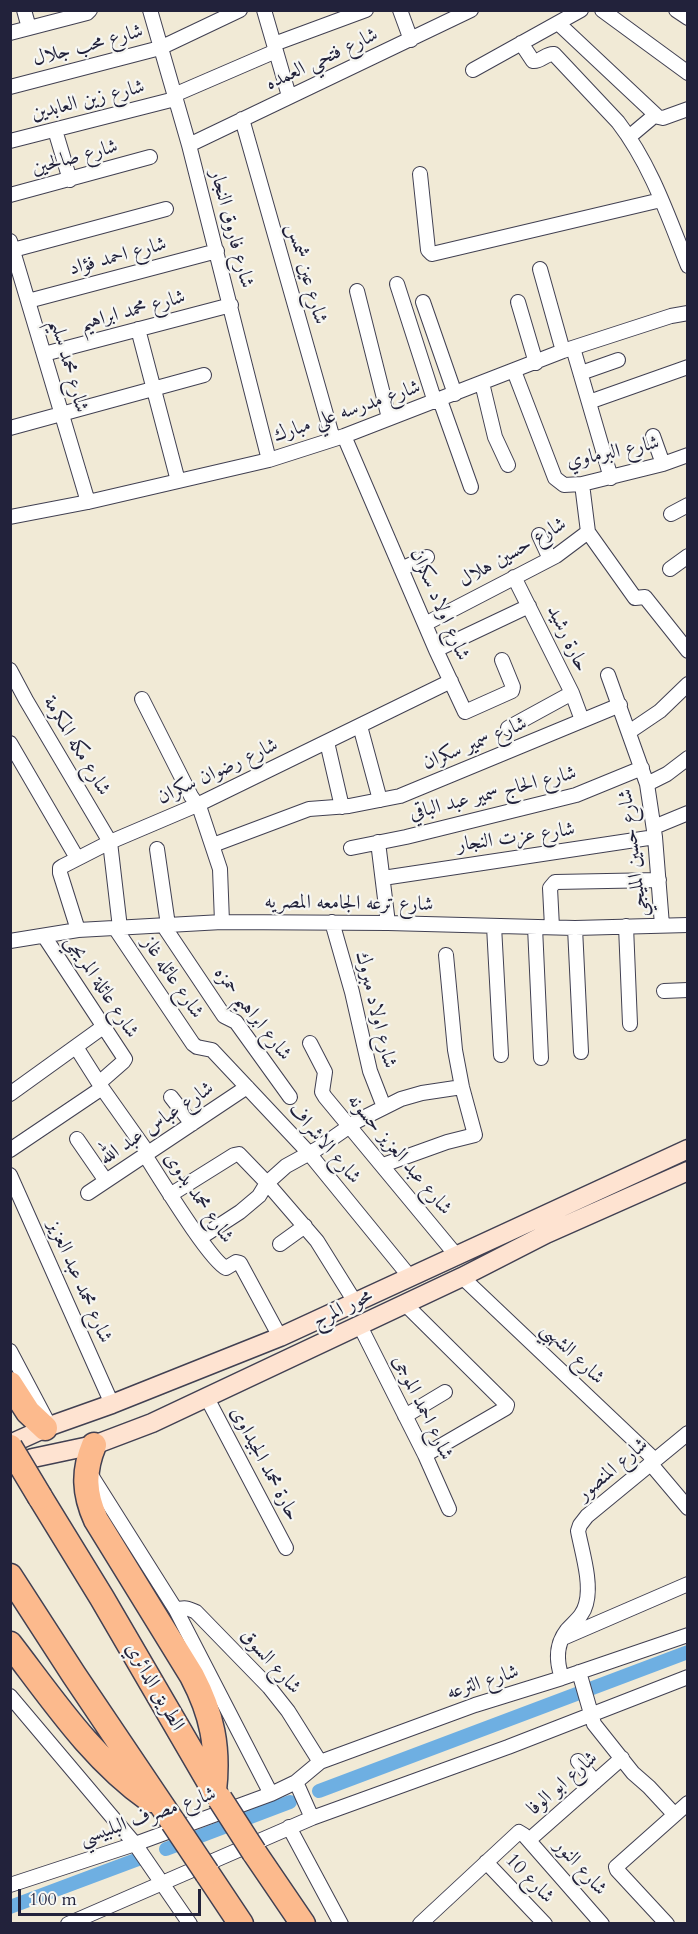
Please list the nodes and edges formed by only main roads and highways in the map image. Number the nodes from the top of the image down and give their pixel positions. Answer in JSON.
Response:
{"nodes":[{"id":1,"x":687,"y":1149,"type":"edge"},
{"id":2,"x":687,"y":1171,"type":"edge"},
{"id":3,"x":254,"y":1347,"type":"junction"},
{"id":4,"x":264,"y":1371,"type":"junction"},
{"id":5,"x":10,"y":1384,"type":"edge"},
{"id":6,"x":47,"y":1427,"type":"junction"},
{"id":7,"x":10,"y":1445,"type":"edge"},
{"id":8,"x":90,"y":1456,"type":"junction"},
{"id":9,"x":10,"y":1466,"type":"edge"},
{"id":10,"x":10,"y":1576,"type":"edge"},
{"id":11,"x":10,"y":1644,"type":"edge"},
{"id":12,"x":217,"y":1795,"type":"junction"},
{"id":13,"x":170,"y":1817,"type":"junction"},
{"id":14,"x":241,"y":1923,"type":"edge"},
{"id":15,"x":303,"y":1923,"type":"edge"}],
"edges":[{"from":1,"to":3,"type":"main road","name":"محور المرج"},
{"from":2,"to":4,"type":"main road","name":"محور المرج"},
{"from":3,"to":4,"type":"main road"},
{"from":3,"to":6,"type":"main road","name":"محور المرج"},
{"from":4,"to":8,"type":"main road","name":"محور المرج"},
{"from":5,"to":6,"type":"highway"},
{"from":6,"to":7,"type":"main road","name":"محور المرج"},
{"from":7,"to":12,"type":"highway","name":"الطريق الدائري","bridge":true},
{"from":8,"to":9,"type":"main road","name":"محور المرج"},
{"from":8,"to":12,"type":"highway"},
{"from":10,"to":13,"type":"highway"},
{"from":11,"to":13,"type":"highway"},
{"from":12,"to":15,"type":"highway","name":"الطريق الدائري","bridge":true},
{"from":13,"to":14,"type":"highway","bridge":true}]}
